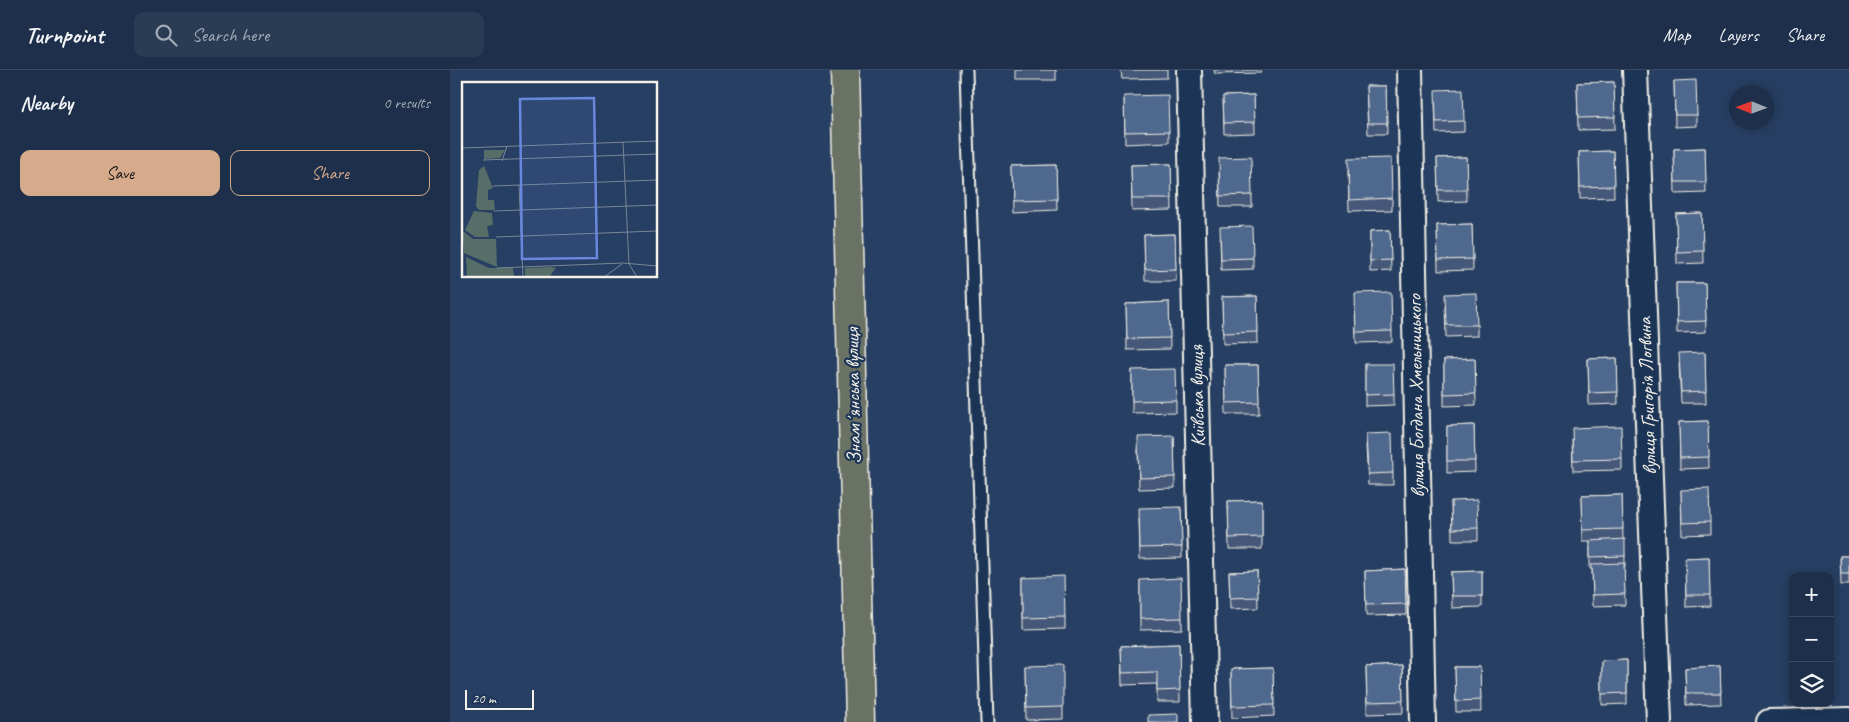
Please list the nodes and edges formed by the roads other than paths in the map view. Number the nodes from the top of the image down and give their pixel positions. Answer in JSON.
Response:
{"nodes":[{"id":1,"x":845,"y":70,"type":"edge"},
{"id":2,"x":966,"y":70,"type":"edge"},
{"id":3,"x":1189,"y":70,"type":"edge"},
{"id":4,"x":1410,"y":70,"type":"edge"},
{"id":5,"x":1635,"y":70,"type":"edge"},
{"id":6,"x":1849,"y":720,"type":"edge"},
{"id":7,"x":860,"y":722,"type":"edge"},
{"id":8,"x":987,"y":722,"type":"edge"},
{"id":9,"x":1205,"y":722,"type":"edge"},
{"id":10,"x":1423,"y":722,"type":"edge"},
{"id":11,"x":1658,"y":722,"type":"edge"},
{"id":12,"x":1769,"y":722,"type":"edge"}],
"edges":[{"from":1,"to":7,"type":"highway","name":"Знамʼянська вулиця"},
{"from":2,"to":8,"type":"lane"},
{"from":3,"to":9,"type":"street","name":"Київська вулиця"},
{"from":4,"to":10,"type":"street","name":"вулиця Богдана Хмельницького"},
{"from":5,"to":11,"type":"street","name":"вулиця Григорія Логвина"},
{"from":6,"to":12,"type":"street"}]}
